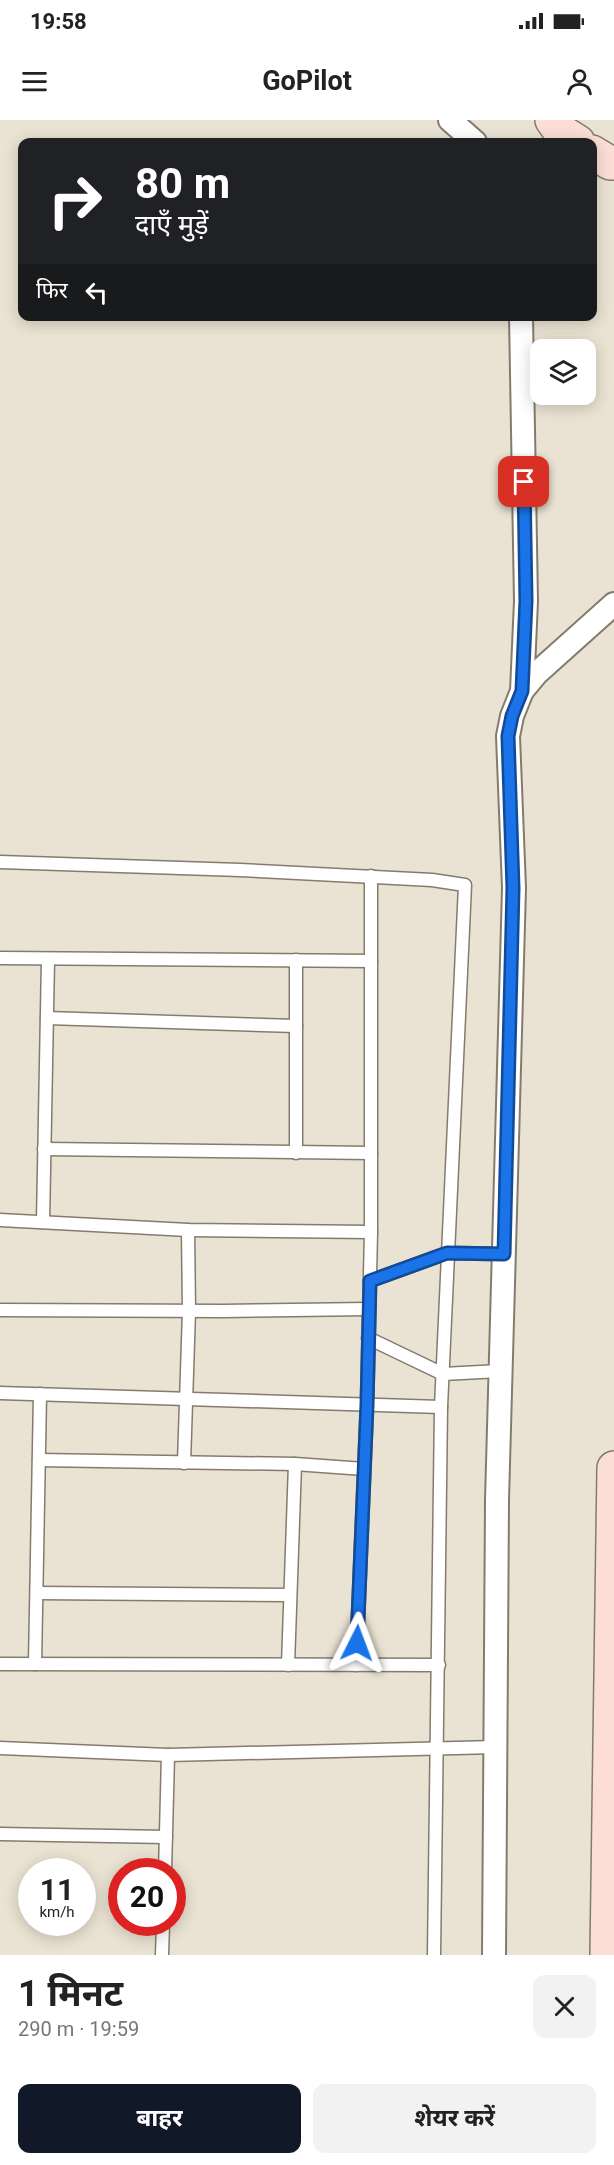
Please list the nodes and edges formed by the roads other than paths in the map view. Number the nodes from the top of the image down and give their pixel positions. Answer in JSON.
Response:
{"nodes":[{"id":1,"x":450,"y":120,"type":"edge"},
{"id":2,"x":552,"y":120,"type":"edge"},
{"id":3,"x":470,"y":138,"type":"edge"},
{"id":4,"x":571,"y":138,"type":"edge"},
{"id":5,"x":521,"y":321,"type":"edge"},
{"id":6,"x":614,"y":604,"type":"edge"},
{"id":7,"x":522,"y":691,"type":"junction"},
{"id":8,"x":0,"y":862,"type":"edge"},
{"id":9,"x":371,"y":876,"type":"junction"},
{"id":10,"x":0,"y":958,"type":"edge"},
{"id":11,"x":48,"y":959,"type":"junction"},
{"id":12,"x":296,"y":960,"type":"junction"},
{"id":13,"x":371,"y":961,"type":"junction"},
{"id":14,"x":47,"y":1018,"type":"junction"},
{"id":15,"x":296,"y":1026,"type":"junction"},
{"id":16,"x":44,"y":1149,"type":"junction"},
{"id":17,"x":296,"y":1153,"type":"junction"},
{"id":18,"x":371,"y":1153,"type":"junction"},
{"id":19,"x":0,"y":1220,"type":"edge"},
{"id":20,"x":42,"y":1222,"type":"junction"},
{"id":21,"x":188,"y":1230,"type":"junction"},
{"id":22,"x":371,"y":1232,"type":"junction"},
{"id":23,"x":447,"y":1253,"type":"junction"},
{"id":24,"x":504,"y":1254,"type":"junction"},
{"id":25,"x":370,"y":1281,"type":"junction"},
{"id":26,"x":369,"y":1309,"type":"junction"},
{"id":27,"x":0,"y":1310,"type":"edge"},
{"id":28,"x":189,"y":1311,"type":"junction"},
{"id":29,"x":368,"y":1338,"type":"junction"},
{"id":30,"x":500,"y":1371,"type":"junction"},
{"id":31,"x":443,"y":1374,"type":"junction"},
{"id":32,"x":0,"y":1393,"type":"edge"},
{"id":33,"x":40,"y":1394,"type":"junction"},
{"id":34,"x":186,"y":1399,"type":"junction"},
{"id":35,"x":367,"y":1405,"type":"junction"},
{"id":36,"x":441,"y":1407,"type":"junction"},
{"id":37,"x":39,"y":1460,"type":"junction"},
{"id":38,"x":184,"y":1463,"type":"junction"},
{"id":39,"x":295,"y":1464,"type":"junction"},
{"id":40,"x":614,"y":1468,"type":"edge"},
{"id":41,"x":364,"y":1469,"type":"junction"},
{"id":42,"x":37,"y":1593,"type":"junction"},
{"id":43,"x":290,"y":1595,"type":"junction"},
{"id":44,"x":0,"y":1664,"type":"edge"},
{"id":45,"x":35,"y":1664,"type":"junction"},
{"id":46,"x":288,"y":1665,"type":"junction"},
{"id":47,"x":356,"y":1665,"type":"junction"},
{"id":48,"x":439,"y":1665,"type":"junction"},
{"id":49,"x":437,"y":1747,"type":"junction"},
{"id":50,"x":496,"y":1747,"type":"junction"},
{"id":51,"x":0,"y":1748,"type":"edge"},
{"id":52,"x":168,"y":1755,"type":"junction"},
{"id":53,"x":0,"y":1834,"type":"edge"},
{"id":54,"x":165,"y":1837,"type":"junction"},
{"id":55,"x":165,"y":1858,"type":"edge"},
{"id":56,"x":163,"y":1936,"type":"edge"},
{"id":57,"x":162,"y":1955,"type":"edge"},
{"id":58,"x":434,"y":1955,"type":"edge"},
{"id":59,"x":494,"y":1955,"type":"edge"},
{"id":60,"x":607,"y":1955,"type":"edge"}],
"edges":[{"from":1,"to":3,"type":"street"},
{"from":2,"to":4,"type":"street"},
{"from":5,"to":7,"type":"street"},
{"from":6,"to":7,"type":"street"},
{"from":7,"to":24,"type":"street"},
{"from":8,"to":9,"type":"lane"},
{"from":9,"to":13,"type":"lane"},
{"from":9,"to":23,"type":"lane"},
{"from":10,"to":11,"type":"lane"},
{"from":11,"to":12,"type":"lane"},
{"from":11,"to":14,"type":"lane"},
{"from":12,"to":13,"type":"lane"},
{"from":12,"to":15,"type":"lane"},
{"from":13,"to":18,"type":"lane"},
{"from":14,"to":15,"type":"lane"},
{"from":14,"to":16,"type":"lane"},
{"from":15,"to":17,"type":"lane"},
{"from":16,"to":17,"type":"lane"},
{"from":16,"to":20,"type":"lane"},
{"from":17,"to":18,"type":"lane"},
{"from":18,"to":22,"type":"lane"},
{"from":19,"to":20,"type":"lane"},
{"from":20,"to":21,"type":"lane"},
{"from":21,"to":22,"type":"lane"},
{"from":21,"to":28,"type":"lane"},
{"from":22,"to":25,"type":"lane"},
{"from":23,"to":24,"type":"lane"},
{"from":23,"to":25,"type":"lane"},
{"from":23,"to":31,"type":"lane"},
{"from":24,"to":30,"type":"street"},
{"from":25,"to":26,"type":"lane"},
{"from":26,"to":28,"type":"lane"},
{"from":26,"to":29,"type":"lane"},
{"from":27,"to":28,"type":"lane"},
{"from":28,"to":34,"type":"lane"},
{"from":29,"to":31,"type":"lane"},
{"from":29,"to":35,"type":"lane"},
{"from":30,"to":31,"type":"lane"},
{"from":30,"to":50,"type":"street"},
{"from":31,"to":36,"type":"lane"},
{"from":32,"to":33,"type":"lane"},
{"from":33,"to":34,"type":"lane"},
{"from":33,"to":37,"type":"lane"},
{"from":34,"to":35,"type":"lane"},
{"from":34,"to":38,"type":"lane"},
{"from":35,"to":36,"type":"lane"},
{"from":35,"to":41,"type":"lane"},
{"from":36,"to":48,"type":"lane"},
{"from":37,"to":38,"type":"lane"},
{"from":37,"to":42,"type":"lane"},
{"from":38,"to":39,"type":"lane"},
{"from":39,"to":41,"type":"lane"},
{"from":39,"to":43,"type":"lane"},
{"from":40,"to":60,"type":"street"},
{"from":41,"to":47,"type":"lane"},
{"from":42,"to":43,"type":"lane"},
{"from":42,"to":45,"type":"lane"},
{"from":43,"to":46,"type":"lane"},
{"from":44,"to":45,"type":"lane"},
{"from":45,"to":46,"type":"lane"},
{"from":46,"to":47,"type":"lane"},
{"from":47,"to":48,"type":"lane"},
{"from":48,"to":49,"type":"lane"},
{"from":49,"to":50,"type":"lane"},
{"from":49,"to":52,"type":"lane"},
{"from":49,"to":58,"type":"lane"},
{"from":50,"to":59,"type":"street"},
{"from":51,"to":52,"type":"lane"},
{"from":52,"to":54,"type":"lane"},
{"from":53,"to":54,"type":"lane"},
{"from":54,"to":55,"type":"lane"},
{"from":56,"to":57,"type":"lane"}]}
